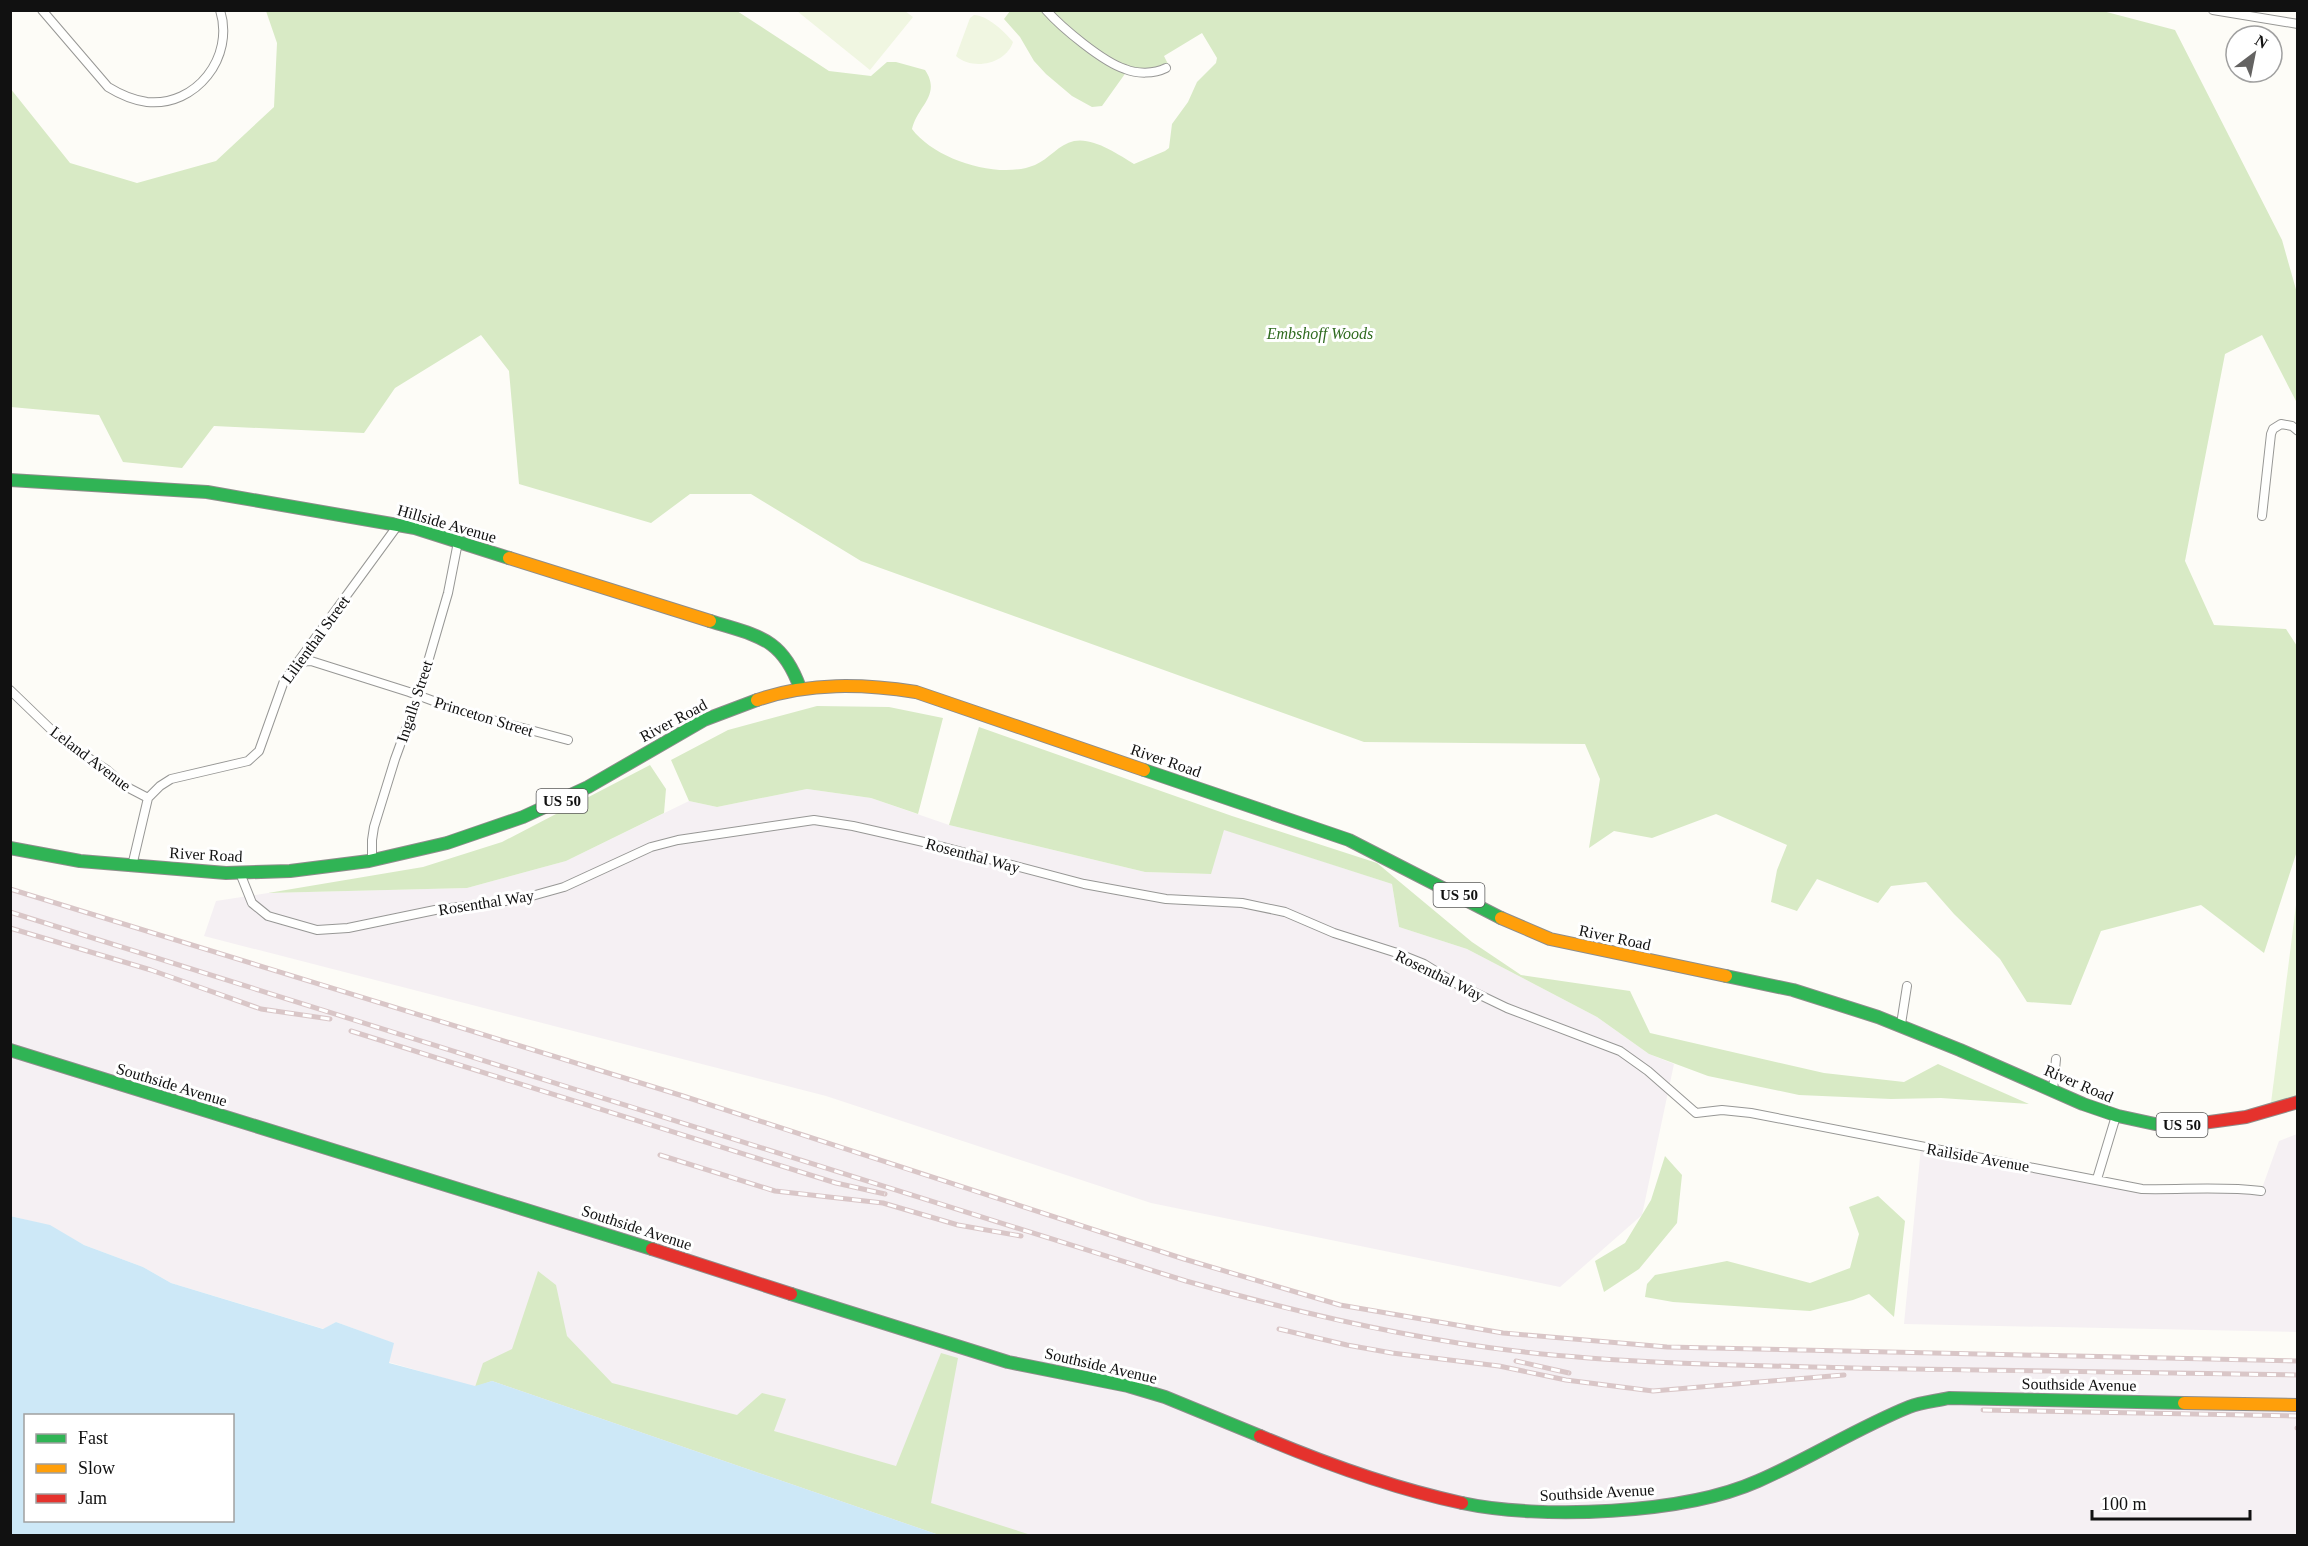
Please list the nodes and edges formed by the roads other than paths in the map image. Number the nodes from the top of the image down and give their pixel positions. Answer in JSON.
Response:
{"nodes":[{"id":1,"x":42,"y":10,"type":"edge"},
{"id":2,"x":220,"y":10,"type":"edge"},
{"id":3,"x":1046,"y":10,"type":"edge"},
{"id":4,"x":2213,"y":10,"type":"edge"},
{"id":5,"x":2298,"y":24,"type":"edge"},
{"id":6,"x":1166,"y":68,"type":"dead end"},
{"id":7,"x":2298,"y":431,"type":"edge"},
{"id":8,"x":10,"y":480,"type":"edge"},
{"id":9,"x":2262,"y":516,"type":"dead end"},
{"id":10,"x":398,"y":525,"type":"junction"},
{"id":11,"x":458,"y":542,"type":"junction"},
{"id":12,"x":298,"y":662,"type":"junction"},
{"id":13,"x":800,"y":688,"type":"junction"},
{"id":14,"x":10,"y":690,"type":"edge"},
{"id":15,"x":418,"y":696,"type":"junction"},
{"id":16,"x":568,"y":740,"type":"dead end"},
{"id":17,"x":148,"y":798,"type":"junction"},
{"id":18,"x":10,"y":848,"type":"edge"},
{"id":19,"x":372,"y":859,"type":"junction"},
{"id":20,"x":132,"y":866,"type":"junction"},
{"id":21,"x":240,"y":873,"type":"junction"},
{"id":22,"x":1907,"y":986,"type":"dead end"},
{"id":23,"x":1901,"y":1024,"type":"junction"},
{"id":24,"x":10,"y":1050,"type":"edge"},
{"id":25,"x":2056,"y":1059,"type":"dead end"},
{"id":26,"x":2053,"y":1090,"type":"junction"},
{"id":27,"x":2298,"y":1102,"type":"edge"},
{"id":28,"x":1696,"y":1113,"type":"joint"},
{"id":29,"x":2116,"y":1116,"type":"junction"},
{"id":30,"x":2097,"y":1179,"type":"junction"},
{"id":31,"x":2261,"y":1191,"type":"dead end"},
{"id":32,"x":2298,"y":1405,"type":"edge"}],
"edges":[{"from":1,"to":2,"type":"street"},
{"from":3,"to":6,"type":"street"},
{"from":4,"to":5,"type":"street"},
{"from":7,"to":9,"type":"street"},
{"from":8,"to":10,"type":"street","name":"Hillside Avenue"},
{"from":10,"to":11,"type":"street","name":"Hillside Avenue"},
{"from":10,"to":12,"type":"street","name":"Lilienthal Street"},
{"from":11,"to":13,"type":"street","name":"Hillside Avenue"},
{"from":11,"to":15,"type":"street","name":"Ingalls Street"},
{"from":12,"to":15,"type":"street","name":"Princeton Street"},
{"from":12,"to":17,"type":"street","name":"Lilienthal Street"},
{"from":13,"to":19,"type":"street","name":"River Road","number":"US 50"},
{"from":13,"to":23,"type":"street","name":"River Road","number":"US 50"},
{"from":14,"to":17,"type":"street","name":"Leland Avenue"},
{"from":15,"to":16,"type":"street","name":"Princeton Street"},
{"from":15,"to":19,"type":"street","name":"Ingalls Street"},
{"from":17,"to":20,"type":"street"},
{"from":18,"to":20,"type":"street","name":"River Road","number":"US 50"},
{"from":19,"to":21,"type":"street","name":"River Road","number":"US 50"},
{"from":20,"to":21,"type":"street","name":"River Road","number":"US 50"},
{"from":21,"to":28,"type":"street","name":"Rosenthal Way"},
{"from":22,"to":23,"type":"street"},
{"from":23,"to":26,"type":"street","name":"River Road","number":"US 50"},
{"from":24,"to":32,"type":"street","name":"Southside Avenue"},
{"from":25,"to":26,"type":"street"},
{"from":26,"to":29,"type":"street","name":"River Road","number":"US 50"},
{"from":27,"to":29,"type":"street","name":"River Road","number":"US 50"},
{"from":28,"to":30,"type":"street","name":"Railside Avenue"},
{"from":29,"to":30,"type":"street"},
{"from":30,"to":31,"type":"street","name":"Railside Avenue"}]}
